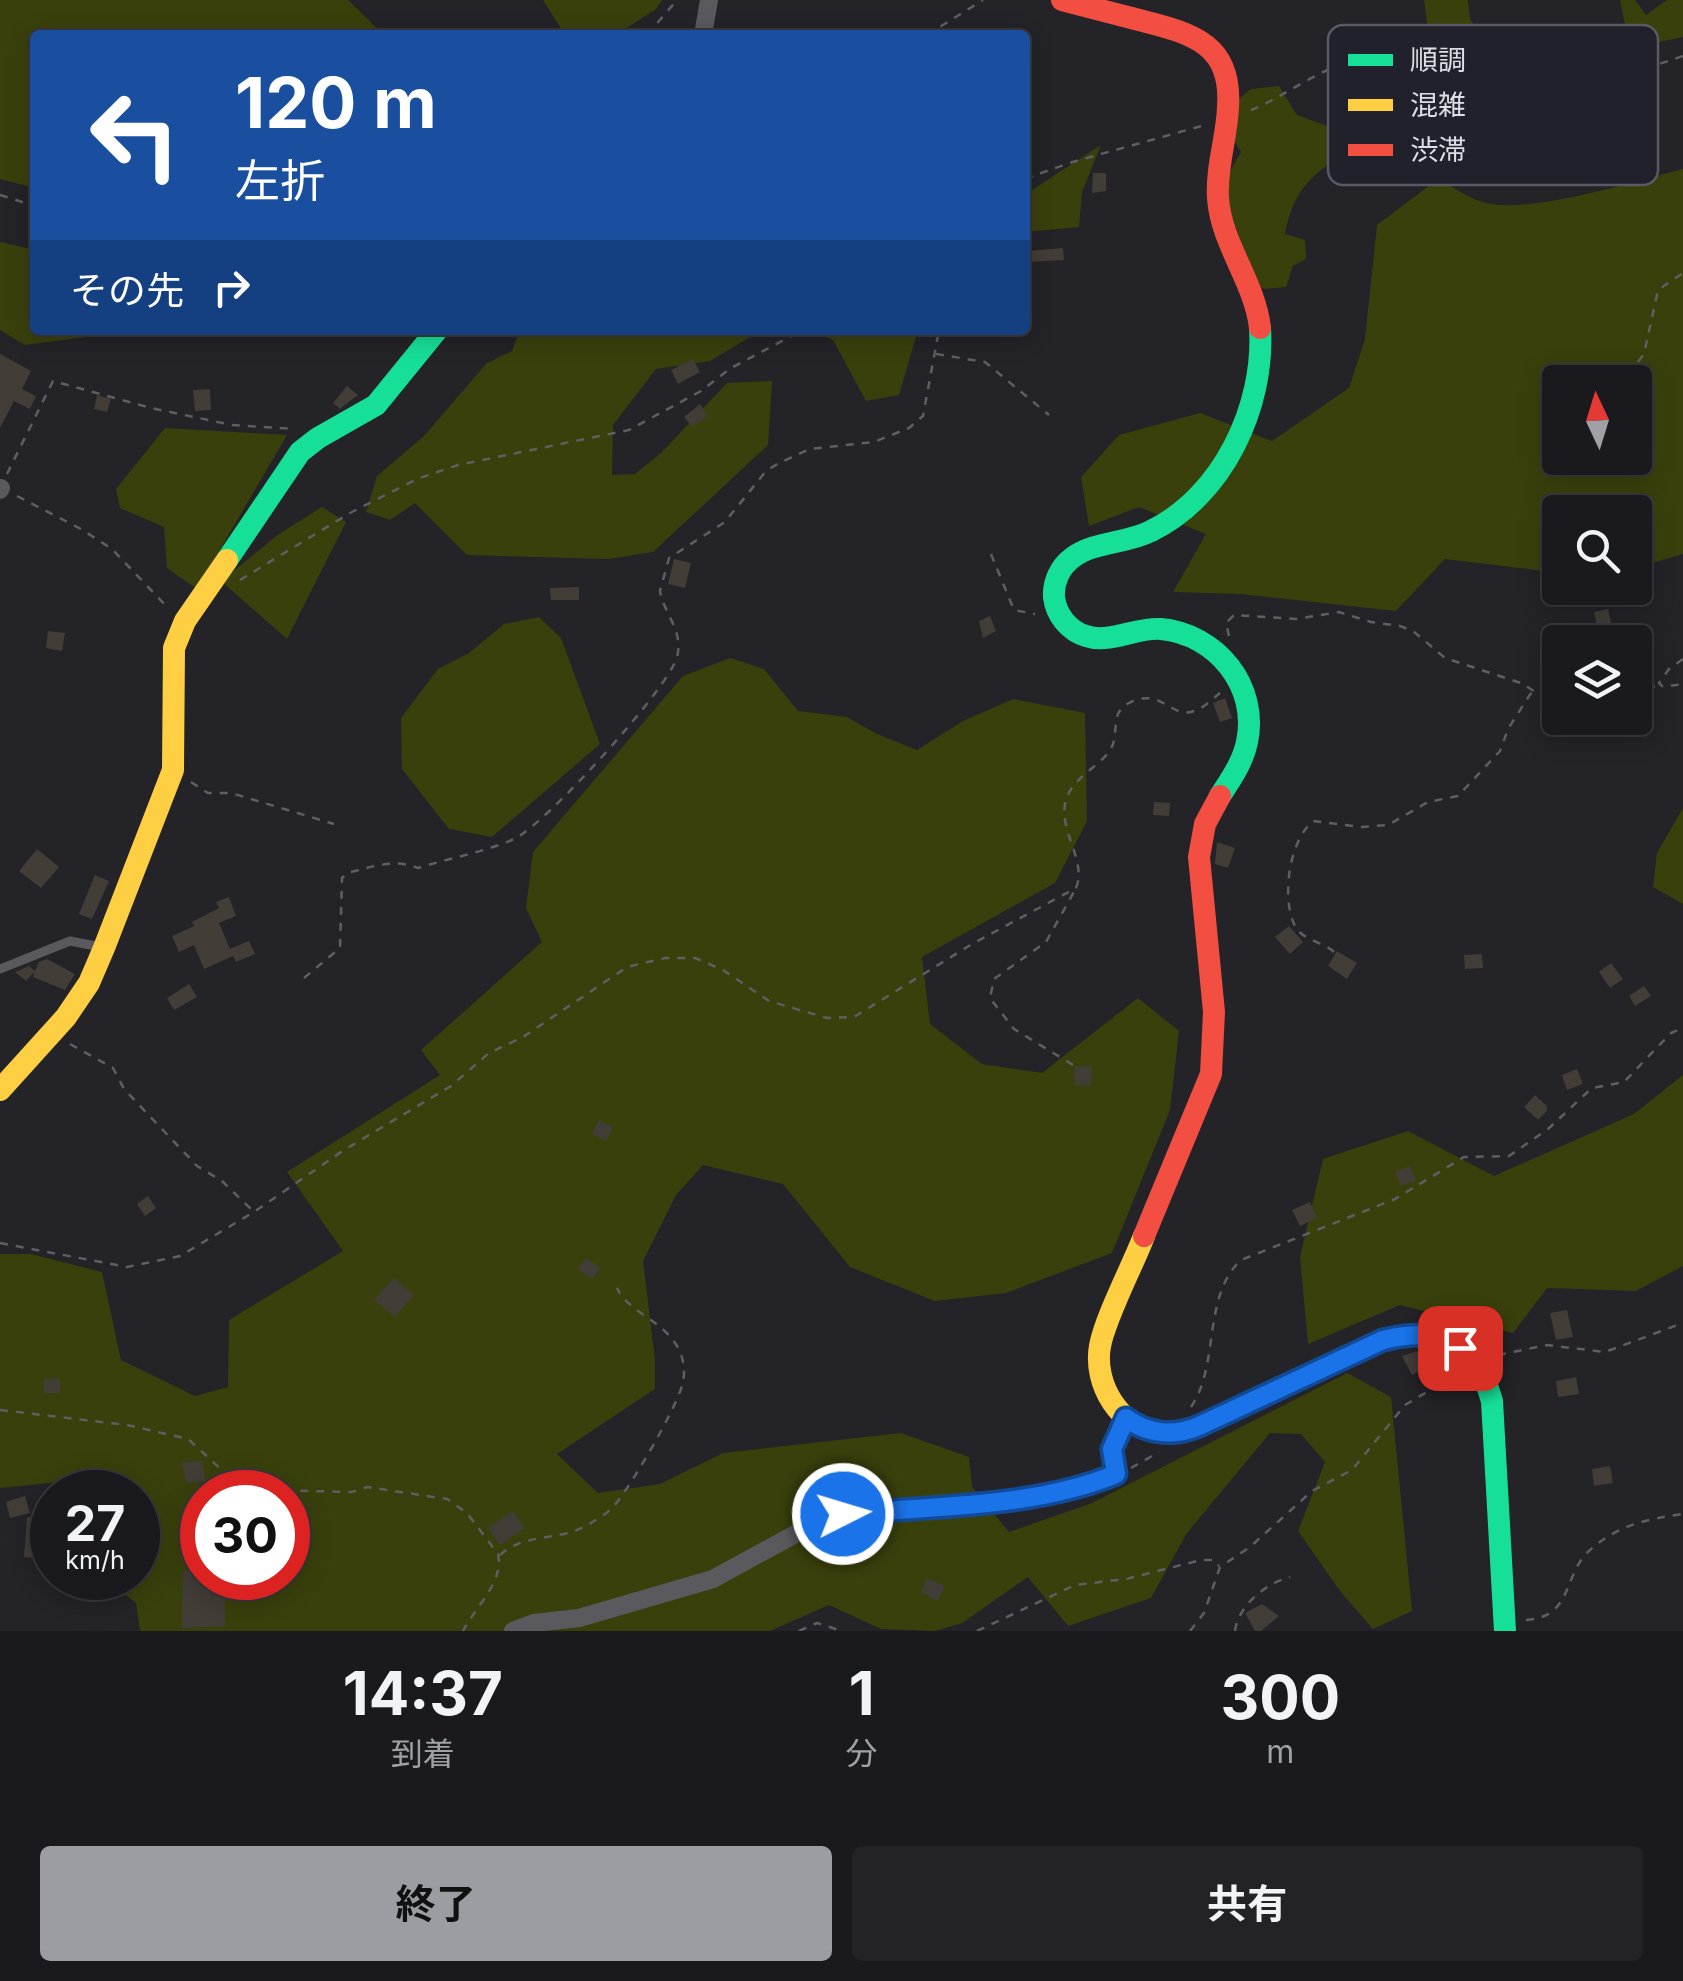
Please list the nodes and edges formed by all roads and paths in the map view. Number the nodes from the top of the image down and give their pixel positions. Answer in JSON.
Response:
{"nodes":[{"id":1,"x":677,"y":0,"type":"edge"},
{"id":2,"x":709,"y":0,"type":"edge"},
{"id":3,"x":983,"y":0,"type":"edge"},
{"id":4,"x":1062,"y":0,"type":"edge"},
{"id":5,"x":651,"y":30,"type":"edge"},
{"id":6,"x":705,"y":30,"type":"edge"},
{"id":7,"x":935,"y":30,"type":"edge"},
{"id":8,"x":1683,"y":56,"type":"edge"},
{"id":9,"x":1658,"y":64,"type":"edge"},
{"id":10,"x":1328,"y":71,"type":"edge"},
{"id":11,"x":1228,"y":118,"type":"junction"},
{"id":12,"x":1030,"y":178,"type":"edge"},
{"id":13,"x":0,"y":194,"type":"edge"},
{"id":14,"x":30,"y":204,"type":"edge"},
{"id":15,"x":1683,"y":273,"type":"edge"},
{"id":16,"x":433,"y":335,"type":"edge"},
{"id":17,"x":794,"y":335,"type":"edge"},
{"id":18,"x":939,"y":335,"type":"edge"},
{"id":19,"x":936,"y":354,"type":"junction"},
{"id":20,"x":1638,"y":362,"type":"dead end"},
{"id":21,"x":1049,"y":415,"type":"dead end"},
{"id":22,"x":322,"y":433,"type":"junction"},
{"id":23,"x":0,"y":488,"type":"edge"},
{"id":24,"x":990,"y":554,"type":"dead end"},
{"id":25,"x":233,"y":584,"type":"dead end"},
{"id":26,"x":1062,"y":618,"type":"junction"},
{"id":27,"x":185,"y":621,"type":"junction"},
{"id":28,"x":1231,"y":642,"type":"dead end"},
{"id":29,"x":1683,"y":659,"type":"edge"},
{"id":30,"x":1238,"y":679,"type":"junction"},
{"id":31,"x":1659,"y":682,"type":"junction"},
{"id":32,"x":1683,"y":684,"type":"edge"},
{"id":33,"x":1652,"y":687,"type":"edge"},
{"id":34,"x":1532,"y":690,"type":"junction"},
{"id":35,"x":1542,"y":696,"type":"edge"},
{"id":36,"x":172,"y":770,"type":"junction"},
{"id":37,"x":334,"y":824,"type":"dead end"},
{"id":38,"x":1076,"y":888,"type":"junction"},
{"id":39,"x":104,"y":948,"type":"junction"},
{"id":40,"x":1334,"y":952,"type":"dead end"},
{"id":41,"x":0,"y":969,"type":"edge"},
{"id":42,"x":304,"y":978,"type":"dead end"},
{"id":43,"x":1683,"y":1028,"type":"edge"},
{"id":44,"x":51,"y":1032,"type":"junction"},
{"id":45,"x":1073,"y":1064,"type":"dead end"},
{"id":46,"x":0,"y":1090,"type":"edge"},
{"id":47,"x":254,"y":1212,"type":"junction"},
{"id":48,"x":0,"y":1243,"type":"edge"},
{"id":49,"x":617,"y":1288,"type":"dead end"},
{"id":50,"x":1683,"y":1323,"type":"edge"},
{"id":51,"x":1477,"y":1362,"type":"junction"},
{"id":52,"x":1190,"y":1408,"type":"dead end"},
{"id":53,"x":0,"y":1410,"type":"edge"},
{"id":54,"x":1126,"y":1418,"type":"junction"},
{"id":55,"x":1163,"y":1450,"type":"dead end"},
{"id":56,"x":1116,"y":1474,"type":"junction"},
{"id":57,"x":1683,"y":1514,"type":"edge"},
{"id":58,"x":498,"y":1556,"type":"junction"},
{"id":59,"x":1220,"y":1567,"type":"junction"},
{"id":60,"x":1290,"y":1578,"type":"dead end"},
{"id":61,"x":1505,"y":1626,"type":"edge"},
{"id":62,"x":463,"y":1631,"type":"edge"},
{"id":63,"x":513,"y":1631,"type":"edge"},
{"id":64,"x":800,"y":1631,"type":"edge"},
{"id":65,"x":842,"y":1631,"type":"edge"},
{"id":66,"x":978,"y":1631,"type":"edge"},
{"id":67,"x":1190,"y":1631,"type":"edge"},
{"id":68,"x":1236,"y":1631,"type":"edge"}],
"edges":[{"from":1,"to":5,"type":"path"},
{"from":2,"to":6,"type":"street"},
{"from":3,"to":7,"type":"path"},
{"from":4,"to":11,"type":"street"},
{"from":8,"to":9,"type":"path"},
{"from":10,"to":11,"type":"path"},
{"from":11,"to":12,"type":"path"},
{"from":11,"to":26,"type":"street"},
{"from":13,"to":14,"type":"path"},
{"from":15,"to":20,"type":"path"},
{"from":16,"to":22,"type":"street"},
{"from":17,"to":25,"type":"path"},
{"from":18,"to":19,"type":"path"},
{"from":19,"to":21,"type":"path"},
{"from":19,"to":42,"type":"path"},
{"from":22,"to":23,"type":"path"},
{"from":22,"to":27,"type":"street"},
{"from":23,"to":27,"type":"path"},
{"from":24,"to":26,"type":"path"},
{"from":26,"to":30,"type":"street"},
{"from":27,"to":36,"type":"street"},
{"from":28,"to":34,"type":"path"},
{"from":29,"to":31,"type":"path"},
{"from":30,"to":38,"type":"path"},
{"from":30,"to":54,"type":"street"},
{"from":31,"to":32,"type":"path"},
{"from":31,"to":33,"type":"path"},
{"from":34,"to":35,"type":"path"},
{"from":34,"to":40,"type":"path"},
{"from":36,"to":37,"type":"path"},
{"from":36,"to":39,"type":"street"},
{"from":38,"to":45,"type":"path"},
{"from":38,"to":47,"type":"path"},
{"from":39,"to":41,"type":"lane"},
{"from":39,"to":44,"type":"street"},
{"from":43,"to":52,"type":"path"},
{"from":44,"to":46,"type":"street"},
{"from":44,"to":47,"type":"path"},
{"from":47,"to":48,"type":"path"},
{"from":49,"to":58,"type":"path"},
{"from":50,"to":51,"type":"path"},
{"from":51,"to":54,"type":"street"},
{"from":51,"to":59,"type":"path"},
{"from":51,"to":61,"type":"street"},
{"from":53,"to":58,"type":"path"},
{"from":54,"to":56,"type":"street"},
{"from":55,"to":56,"type":"path"},
{"from":56,"to":63,"type":"street"},
{"from":57,"to":61,"type":"path"},
{"from":58,"to":62,"type":"path"},
{"from":59,"to":66,"type":"path"},
{"from":59,"to":67,"type":"path"},
{"from":60,"to":68,"type":"path"},
{"from":64,"to":65,"type":"path"}]}
